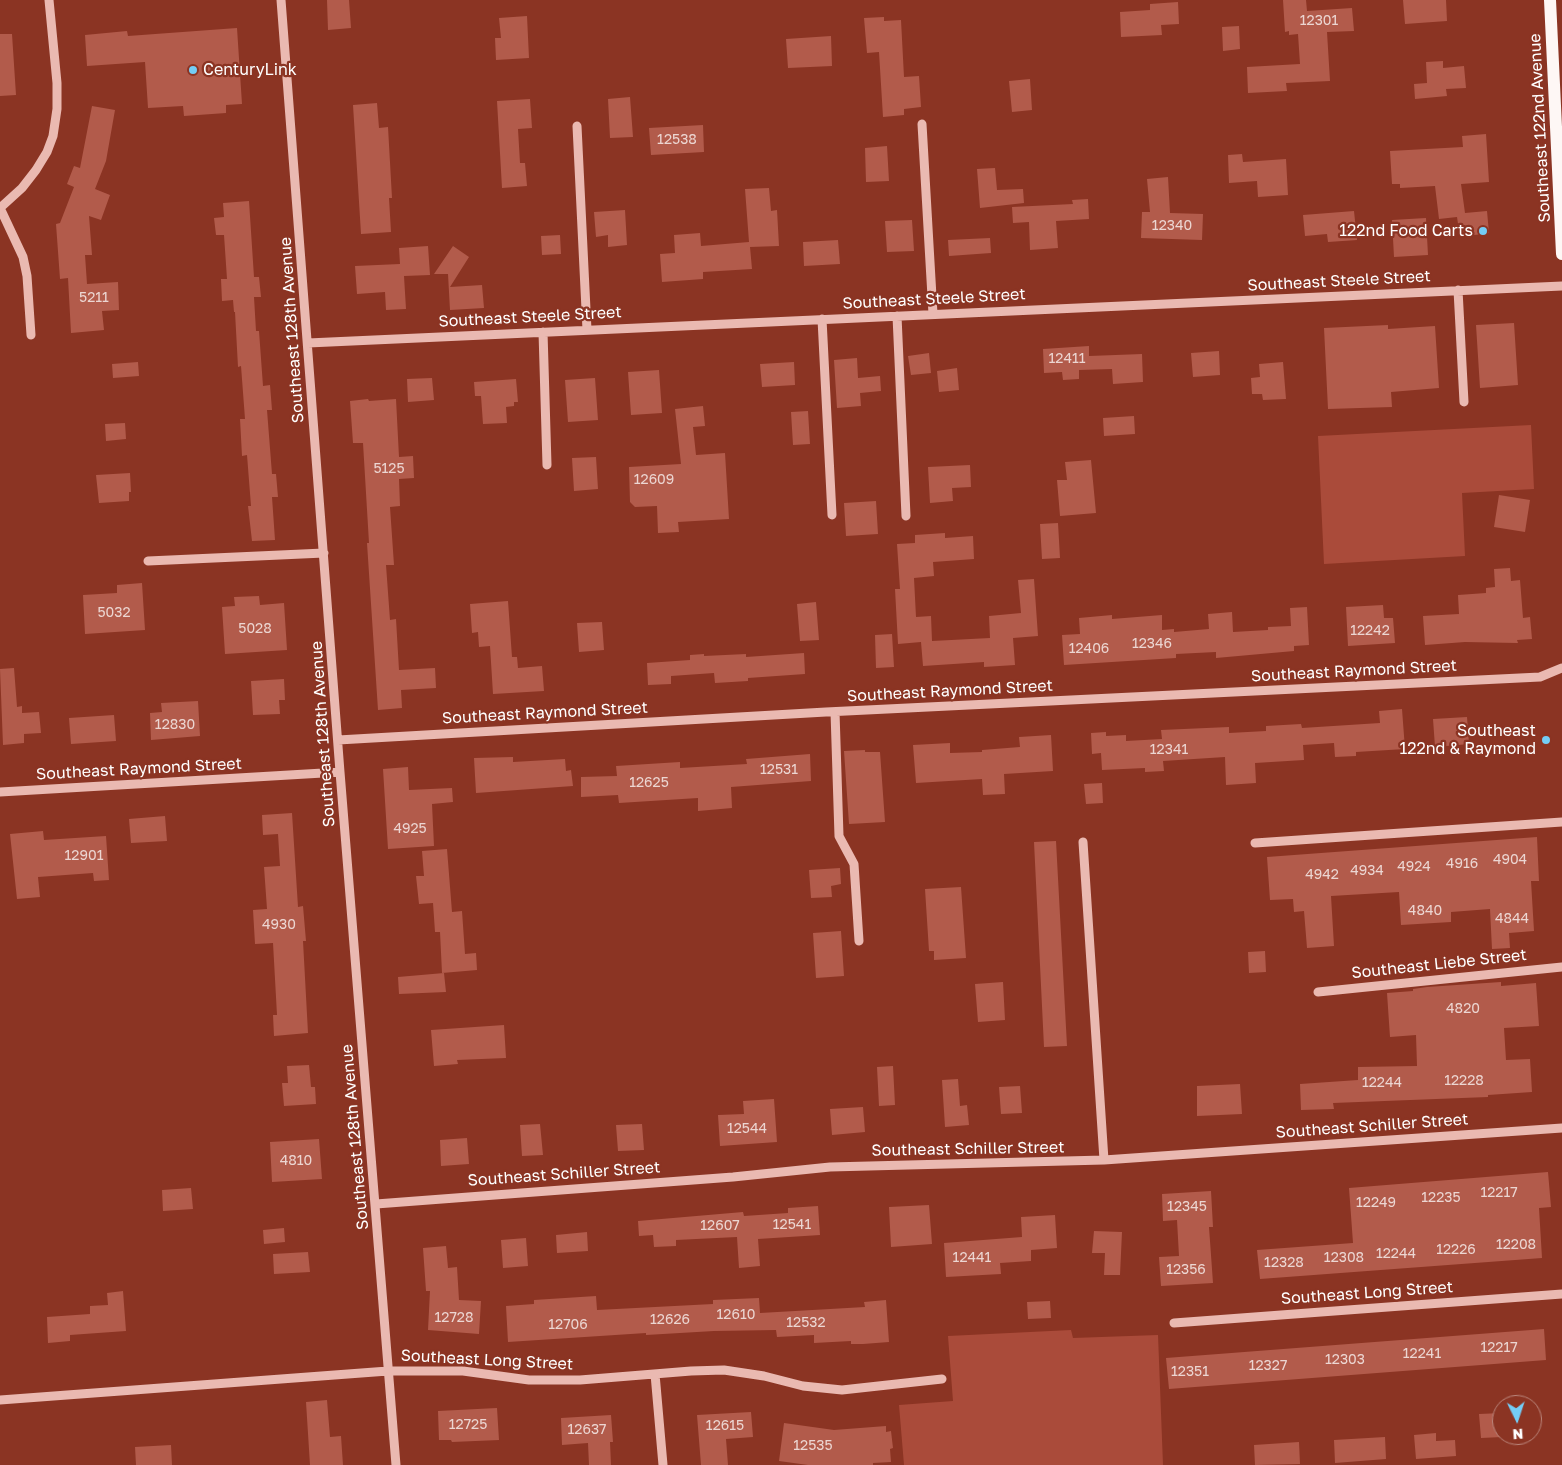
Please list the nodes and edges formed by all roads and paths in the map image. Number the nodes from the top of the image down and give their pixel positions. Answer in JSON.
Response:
{"nodes":[{"id":1,"x":49,"y":0,"type":"edge"},
{"id":2,"x":281,"y":0,"type":"edge"},
{"id":3,"x":1550,"y":0,"type":"edge"},
{"id":4,"x":922,"y":124,"type":"dead end"},
{"id":5,"x":577,"y":126,"type":"dead end"},
{"id":6,"x":0,"y":208,"type":"edge"},
{"id":7,"x":1562,"y":254,"type":"edge"},
{"id":8,"x":1562,"y":286,"type":"edge"},
{"id":9,"x":1458,"y":290,"type":"junction"},
{"id":10,"x":933,"y":314,"type":"junction"},
{"id":11,"x":897,"y":316,"type":"junction"},
{"id":12,"x":822,"y":319,"type":"junction"},
{"id":13,"x":587,"y":330,"type":"junction"},
{"id":14,"x":543,"y":332,"type":"junction"},
{"id":15,"x":32,"y":335,"type":"dead end"},
{"id":16,"x":308,"y":343,"type":"junction"},
{"id":17,"x":1464,"y":402,"type":"dead end"},
{"id":18,"x":547,"y":465,"type":"dead end"},
{"id":19,"x":832,"y":515,"type":"dead end"},
{"id":20,"x":906,"y":516,"type":"dead end"},
{"id":21,"x":324,"y":553,"type":"junction"},
{"id":22,"x":148,"y":561,"type":"dead end"},
{"id":23,"x":1562,"y":668,"type":"edge"},
{"id":24,"x":835,"y":712,"type":"junction"},
{"id":25,"x":338,"y":740,"type":"junction"},
{"id":26,"x":340,"y":772,"type":"junction"},
{"id":27,"x":0,"y":792,"type":"edge"},
{"id":28,"x":1562,"y":822,"type":"edge"},
{"id":29,"x":1083,"y":842,"type":"dead end"},
{"id":30,"x":1255,"y":843,"type":"dead end"},
{"id":31,"x":859,"y":941,"type":"dead end"},
{"id":32,"x":1562,"y":967,"type":"edge"},
{"id":33,"x":1318,"y":992,"type":"dead end"},
{"id":34,"x":1562,"y":1128,"type":"edge"},
{"id":35,"x":1104,"y":1160,"type":"junction"},
{"id":36,"x":376,"y":1204,"type":"junction"},
{"id":37,"x":1562,"y":1294,"type":"edge"},
{"id":38,"x":1174,"y":1323,"type":"dead end"},
{"id":39,"x":388,"y":1371,"type":"junction"},
{"id":40,"x":655,"y":1374,"type":"junction"},
{"id":41,"x":942,"y":1379,"type":"dead end"},
{"id":42,"x":0,"y":1400,"type":"edge"},
{"id":43,"x":396,"y":1465,"type":"edge"},
{"id":44,"x":663,"y":1465,"type":"edge"}],
"edges":[{"from":1,"to":6,"type":"street"},
{"from":2,"to":16,"type":"street","name":"Southeast 128th Avenue"},
{"from":3,"to":7,"type":"main road","name":"Southeast 122nd Avenue"},
{"from":4,"to":10,"type":"street"},
{"from":5,"to":13,"type":"street"},
{"from":6,"to":15,"type":"street"},
{"from":8,"to":9,"type":"street","name":"Southeast Steele Street"},
{"from":9,"to":10,"type":"street","name":"Southeast Steele Street"},
{"from":9,"to":17,"type":"street"},
{"from":10,"to":11,"type":"street","name":"Southeast Steele Street"},
{"from":11,"to":12,"type":"street","name":"Southeast Steele Street"},
{"from":11,"to":20,"type":"street"},
{"from":12,"to":13,"type":"street","name":"Southeast Steele Street"},
{"from":12,"to":19,"type":"street"},
{"from":13,"to":14,"type":"street","name":"Southeast Steele Street"},
{"from":14,"to":16,"type":"street","name":"Southeast Steele Street"},
{"from":14,"to":18,"type":"street"},
{"from":16,"to":21,"type":"street","name":"Southeast 128th Avenue"},
{"from":21,"to":22,"type":"street"},
{"from":21,"to":25,"type":"street","name":"Southeast 128th Avenue"},
{"from":23,"to":24,"type":"street","name":"Southeast Raymond Street"},
{"from":24,"to":25,"type":"street","name":"Southeast Raymond Street"},
{"from":24,"to":31,"type":"street"},
{"from":25,"to":26,"type":"street","name":"Southeast 128th Avenue"},
{"from":26,"to":27,"type":"street","name":"Southeast Raymond Street"},
{"from":26,"to":36,"type":"street","name":"Southeast 128th Avenue"},
{"from":28,"to":30,"type":"street"},
{"from":29,"to":35,"type":"street"},
{"from":32,"to":33,"type":"street","name":"Southeast Liebe Street"},
{"from":34,"to":35,"type":"street","name":"Southeast Schiller Street"},
{"from":35,"to":36,"type":"street","name":"Southeast Schiller Street"},
{"from":36,"to":39,"type":"street","name":"Southeast 128th Avenue"},
{"from":37,"to":38,"type":"street","name":"Southeast Long Street"},
{"from":39,"to":40,"type":"street","name":"Southeast Long Street"},
{"from":39,"to":42,"type":"street","name":"Southeast Long Street"},
{"from":39,"to":43,"type":"street","name":"Southeast 128th Avenue"},
{"from":40,"to":41,"type":"street","name":"Southeast Long Street"},
{"from":40,"to":44,"type":"street"}]}
